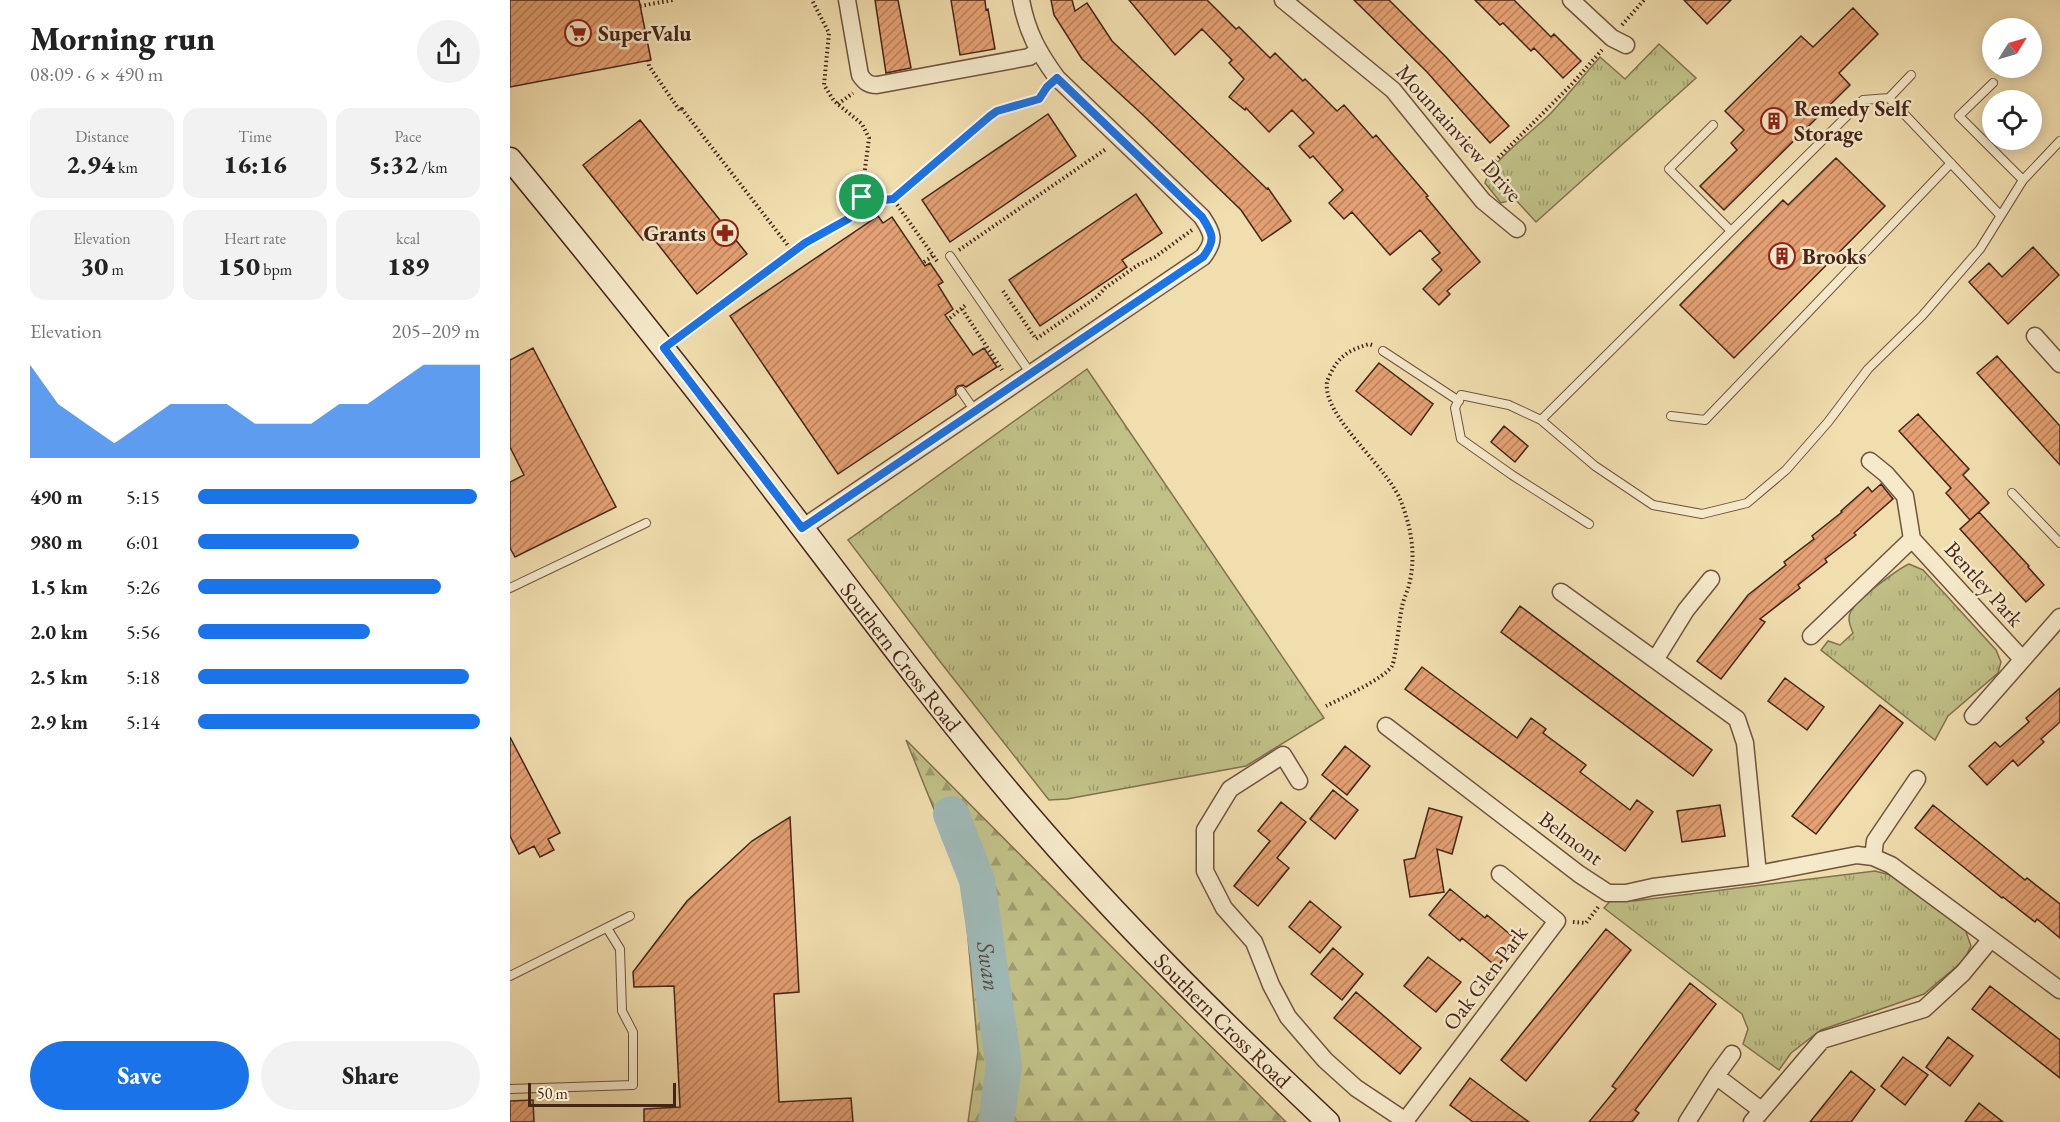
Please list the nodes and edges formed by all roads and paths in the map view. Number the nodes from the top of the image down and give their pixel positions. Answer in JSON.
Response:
{"nodes":[{"id":1,"x":673,"y":0,"type":"edge"},
{"id":2,"x":813,"y":0,"type":"edge"},
{"id":3,"x":847,"y":0,"type":"edge"},
{"id":4,"x":1021,"y":0,"type":"edge"},
{"id":5,"x":1283,"y":0,"type":"edge"},
{"id":6,"x":1571,"y":0,"type":"edge"},
{"id":7,"x":1644,"y":0,"type":"edge"},
{"id":8,"x":640,"y":6,"type":"dead end"},
{"id":9,"x":1619,"y":41,"type":"junction"},
{"id":10,"x":1038,"y":51,"type":"junction"},
{"id":11,"x":648,"y":60,"type":"dead end"},
{"id":12,"x":1911,"y":75,"type":"dead end"},
{"id":13,"x":1057,"y":78,"type":"junction"},
{"id":14,"x":1993,"y":83,"type":"dead end"},
{"id":15,"x":1889,"y":98,"type":"junction"},
{"id":16,"x":1713,"y":125,"type":"dead end"},
{"id":17,"x":2060,"y":141,"type":"edge"},
{"id":18,"x":1111,"y":146,"type":"dead end"},
{"id":19,"x":510,"y":159,"type":"edge"},
{"id":20,"x":1951,"y":163,"type":"junction"},
{"id":21,"x":2023,"y":180,"type":"junction"},
{"id":22,"x":1476,"y":192,"type":"junction"},
{"id":23,"x":862,"y":197,"type":"junction"},
{"id":24,"x":893,"y":199,"type":"junction"},
{"id":25,"x":2000,"y":215,"type":"junction"},
{"id":26,"x":1196,"y":227,"type":"dead end"},
{"id":27,"x":1517,"y":229,"type":"dead end"},
{"id":28,"x":1731,"y":231,"type":"junction"},
{"id":29,"x":793,"y":252,"type":"junction"},
{"id":30,"x":933,"y":256,"type":"junction"},
{"id":31,"x":950,"y":256,"type":"junction"},
{"id":32,"x":924,"y":262,"type":"dead end"},
{"id":33,"x":1003,"y":291,"type":"dead end"},
{"id":34,"x":962,"y":297,"type":"dead end"},
{"id":35,"x":962,"y":309,"type":"junction"},
{"id":36,"x":950,"y":318,"type":"dead end"},
{"id":37,"x":2035,"y":336,"type":"dead end"},
{"id":38,"x":664,"y":348,"type":"junction"},
{"id":39,"x":1383,"y":351,"type":"joint"},
{"id":40,"x":2060,"y":364,"type":"edge"},
{"id":41,"x":1031,"y":374,"type":"junction"},
{"id":42,"x":995,"y":375,"type":"dead end"},
{"id":43,"x":961,"y":391,"type":"dead end"},
{"id":44,"x":1459,"y":401,"type":"junction"},
{"id":45,"x":975,"y":411,"type":"junction"},
{"id":46,"x":1671,"y":416,"type":"dead end"},
{"id":47,"x":1541,"y":420,"type":"junction"},
{"id":48,"x":1870,"y":461,"type":"dead end"},
{"id":49,"x":2012,"y":494,"type":"dead end"},
{"id":50,"x":646,"y":523,"type":"dead end"},
{"id":51,"x":1588,"y":524,"type":"dead end"},
{"id":52,"x":802,"y":528,"type":"junction"},
{"id":53,"x":1912,"y":539,"type":"junction"},
{"id":54,"x":2060,"y":543,"type":"edge"},
{"id":55,"x":1711,"y":579,"type":"dead end"},
{"id":56,"x":510,"y":588,"type":"edge"},
{"id":57,"x":1561,"y":592,"type":"dead end"},
{"id":58,"x":2060,"y":617,"type":"edge"},
{"id":59,"x":1811,"y":636,"type":"dead end"},
{"id":60,"x":2022,"y":659,"type":"junction"},
{"id":61,"x":1655,"y":660,"type":"junction"},
{"id":62,"x":1326,"y":706,"type":"dead end"},
{"id":63,"x":1973,"y":716,"type":"dead end"},
{"id":64,"x":1386,"y":726,"type":"dead end"},
{"id":65,"x":1917,"y":779,"type":"dead end"},
{"id":66,"x":1299,"y":781,"type":"dead end"},
{"id":67,"x":1874,"y":857,"type":"junction"},
{"id":68,"x":1500,"y":874,"type":"dead end"},
{"id":69,"x":1758,"y":874,"type":"junction"},
{"id":70,"x":1608,"y":893,"type":"junction"},
{"id":71,"x":630,"y":916,"type":"dead end"},
{"id":72,"x":1557,"y":921,"type":"junction"},
{"id":73,"x":607,"y":928,"type":"junction"},
{"id":74,"x":1991,"y":939,"type":"junction"},
{"id":75,"x":510,"y":976,"type":"edge"},
{"id":76,"x":2060,"y":990,"type":"edge"},
{"id":77,"x":1732,"y":1054,"type":"dead end"},
{"id":78,"x":1716,"y":1076,"type":"junction"},
{"id":79,"x":510,"y":1089,"type":"edge"},
{"id":80,"x":1757,"y":1116,"type":"edge"},
{"id":81,"x":1406,"y":1121,"type":"edge"},
{"id":82,"x":1328,"y":1122,"type":"edge"},
{"id":83,"x":1687,"y":1122,"type":"edge"}],
"edges":[{"from":1,"to":8,"type":"path"},
{"from":2,"to":23,"type":"path"},
{"from":3,"to":10,"type":"street"},
{"from":4,"to":10,"type":"street"},
{"from":5,"to":22,"type":"street","name":"Mountainview Drive"},
{"from":6,"to":9,"type":"street"},
{"from":7,"to":9,"type":"path"},
{"from":9,"to":22,"type":"path"},
{"from":10,"to":13,"type":"street"},
{"from":11,"to":29,"type":"path"},
{"from":12,"to":15,"type":"lane"},
{"from":13,"to":24,"type":"path"},
{"from":13,"to":41,"type":"street"},
{"from":14,"to":21,"type":"lane"},
{"from":15,"to":20,"type":"lane"},
{"from":15,"to":28,"type":"lane"},
{"from":16,"to":28,"type":"lane"},
{"from":17,"to":21,"type":"lane"},
{"from":18,"to":31,"type":"path"},
{"from":19,"to":38,"type":"main road","name":"Southern Cross Road"},
{"from":20,"to":25,"type":"lane"},
{"from":20,"to":46,"type":"lane"},
{"from":21,"to":25,"type":"lane"},
{"from":22,"to":27,"type":"street","name":"Mountainview Drive"},
{"from":23,"to":24,"type":"path"},
{"from":23,"to":29,"type":"path"},
{"from":24,"to":30,"type":"path"},
{"from":25,"to":47,"type":"lane"},
{"from":26,"to":33,"type":"path"},
{"from":28,"to":47,"type":"lane"},
{"from":29,"to":38,"type":"path"},
{"from":30,"to":31,"type":"path"},
{"from":30,"to":32,"type":"path"},
{"from":31,"to":41,"type":"lane"},
{"from":34,"to":35,"type":"path"},
{"from":35,"to":36,"type":"path"},
{"from":35,"to":42,"type":"path"},
{"from":37,"to":40,"type":"street"},
{"from":38,"to":52,"type":"main road","name":"Southern Cross Road"},
{"from":39,"to":44,"type":"lane"},
{"from":39,"to":62,"type":"path"},
{"from":41,"to":45,"type":"street"},
{"from":43,"to":45,"type":"lane"},
{"from":44,"to":47,"type":"lane"},
{"from":44,"to":51,"type":"lane"},
{"from":45,"to":52,"type":"street"},
{"from":48,"to":53,"type":"street","name":"Bentley Park"},
{"from":49,"to":54,"type":"lane"},
{"from":50,"to":56,"type":"lane"},
{"from":52,"to":82,"type":"main road","name":"Southern Cross Road"},
{"from":53,"to":59,"type":"street","name":"Bentley Park"},
{"from":53,"to":60,"type":"street","name":"Bentley Park"},
{"from":55,"to":61,"type":"street"},
{"from":57,"to":61,"type":"street"},
{"from":58,"to":60,"type":"street","name":"Bentley Park"},
{"from":60,"to":63,"type":"street","name":"Bentley Park"},
{"from":61,"to":69,"type":"street"},
{"from":64,"to":70,"type":"street","name":"Belmont"},
{"from":65,"to":67,"type":"street"},
{"from":66,"to":81,"type":"street"},
{"from":67,"to":69,"type":"street","name":"Belmont"},
{"from":67,"to":74,"type":"street"},
{"from":68,"to":72,"type":"street","name":"Oak Glen Park"},
{"from":69,"to":70,"type":"street","name":"Belmont"},
{"from":70,"to":72,"type":"path"},
{"from":71,"to":73,"type":"lane"},
{"from":72,"to":81,"type":"street","name":"Oak Glen Park"},
{"from":73,"to":75,"type":"lane"},
{"from":73,"to":79,"type":"lane"},
{"from":74,"to":76,"type":"street"},
{"from":74,"to":80,"type":"street"},
{"from":77,"to":78,"type":"street"},
{"from":78,"to":80,"type":"street"},
{"from":78,"to":83,"type":"street"}]}
